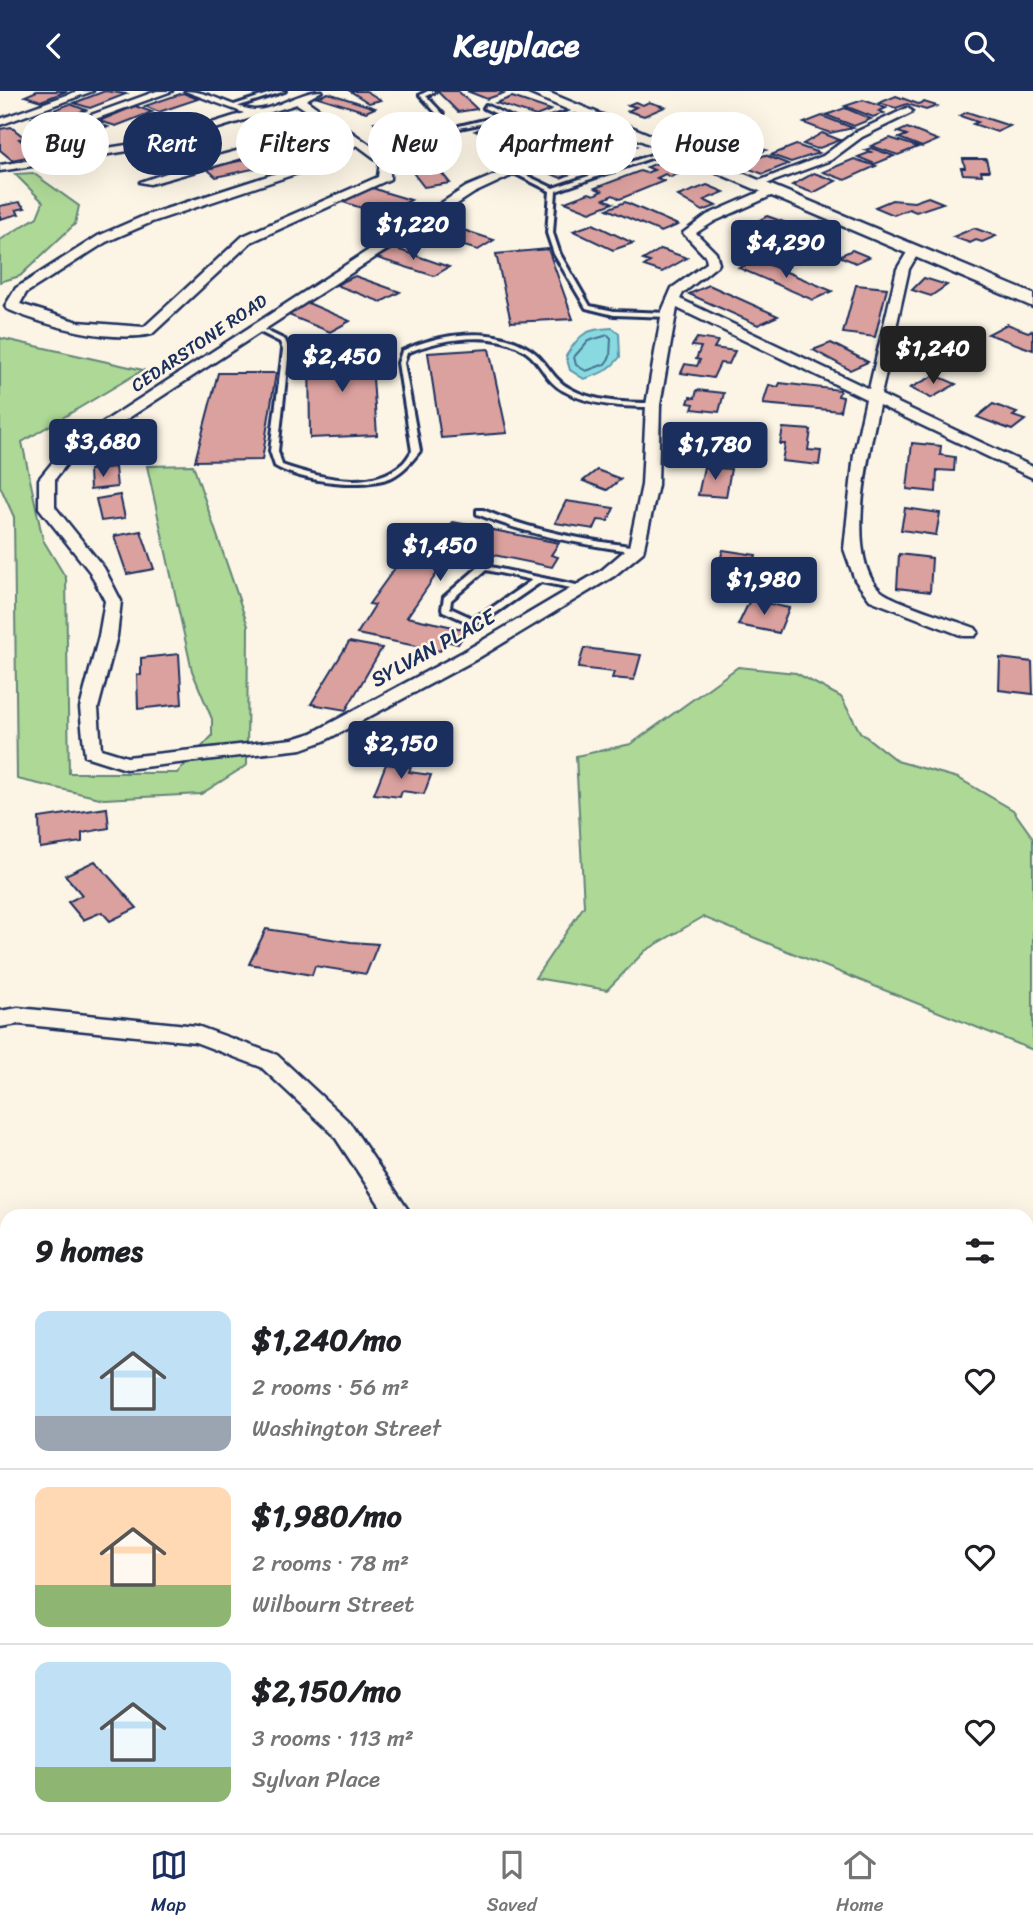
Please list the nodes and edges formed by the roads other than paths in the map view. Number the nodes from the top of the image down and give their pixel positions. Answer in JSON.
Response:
{"nodes":[{"id":1,"x":88,"y":91,"type":"edge"},
{"id":2,"x":167,"y":91,"type":"edge"},
{"id":3,"x":190,"y":91,"type":"edge"},
{"id":4,"x":282,"y":91,"type":"edge"},
{"id":5,"x":317,"y":91,"type":"edge"},
{"id":6,"x":433,"y":91,"type":"edge"},
{"id":7,"x":532,"y":91,"type":"edge"},
{"id":8,"x":298,"y":100,"type":"junction"},
{"id":9,"x":234,"y":106,"type":"junction"},
{"id":10,"x":486,"y":107,"type":"dead end"},
{"id":11,"x":580,"y":110,"type":"junction"},
{"id":12,"x":907,"y":111,"type":"dead end"},
{"id":13,"x":99,"y":112,"type":"edge"},
{"id":14,"x":250,"y":112,"type":"edge"},
{"id":15,"x":262,"y":112,"type":"edge"},
{"id":16,"x":317,"y":112,"type":"edge"},
{"id":17,"x":439,"y":112,"type":"edge"},
{"id":18,"x":496,"y":112,"type":"edge"},
{"id":19,"x":574,"y":112,"type":"edge"},
{"id":20,"x":585,"y":112,"type":"edge"},
{"id":21,"x":236,"y":120,"type":"edge"},
{"id":22,"x":2,"y":122,"type":"dead end"},
{"id":23,"x":354,"y":137,"type":"edge"},
{"id":24,"x":358,"y":140,"type":"junction"},
{"id":25,"x":109,"y":152,"type":"edge"},
{"id":26,"x":236,"y":154,"type":"edge"},
{"id":27,"x":651,"y":157,"type":"edge"},
{"id":28,"x":21,"y":165,"type":"edge"},
{"id":29,"x":0,"y":168,"type":"edge"},
{"id":30,"x":504,"y":175,"type":"edge"},
{"id":31,"x":521,"y":175,"type":"edge"},
{"id":32,"x":730,"y":175,"type":"edge"},
{"id":33,"x":146,"y":182,"type":"dead end"},
{"id":34,"x":761,"y":188,"type":"junction"},
{"id":35,"x":553,"y":191,"type":"junction"},
{"id":36,"x":913,"y":252,"type":"junction"},
{"id":37,"x":1033,"y":301,"type":"edge"},
{"id":38,"x":671,"y":308,"type":"junction"},
{"id":39,"x":256,"y":328,"type":"junction"},
{"id":40,"x":875,"y":398,"type":"junction"},
{"id":41,"x":653,"y":405,"type":"junction"},
{"id":42,"x":1033,"y":473,"type":"edge"},
{"id":43,"x":480,"y":512,"type":"dead end"},
{"id":44,"x":637,"y":549,"type":"junction"},
{"id":45,"x":539,"y":579,"type":"junction"},
{"id":46,"x":581,"y":588,"type":"junction"},
{"id":47,"x":969,"y":632,"type":"dead end"},
{"id":48,"x":318,"y":737,"type":"joint"},
{"id":49,"x":0,"y":1019,"type":"edge"},
{"id":50,"x":395,"y":1209,"type":"edge"}],
"edges":[{"from":1,"to":22,"type":"street"},
{"from":2,"to":13,"type":"street"},
{"from":3,"to":9,"type":"street"},
{"from":4,"to":9,"type":"lane"},
{"from":5,"to":8,"type":"street"},
{"from":6,"to":17,"type":"lane"},
{"from":7,"to":11,"type":"street"},
{"from":8,"to":15,"type":"street"},
{"from":8,"to":16,"type":"street"},
{"from":9,"to":14,"type":"street"},
{"from":10,"to":18,"type":"lane"},
{"from":11,"to":19,"type":"lane"},
{"from":11,"to":20,"type":"street"},
{"from":12,"to":34,"type":"street"},
{"from":21,"to":25,"type":"street"},
{"from":23,"to":24,"type":"street"},
{"from":24,"to":24,"type":"street"},
{"from":26,"to":33,"type":"street"},
{"from":27,"to":35,"type":"lane"},
{"from":28,"to":29,"type":"street"},
{"from":30,"to":39,"type":"street","name":"CEDARSTONE ROAD"},
{"from":31,"to":35,"type":"lane"},
{"from":32,"to":34,"type":"street"},
{"from":34,"to":36,"type":"street"},
{"from":34,"to":38,"type":"street"},
{"from":35,"to":38,"type":"lane"},
{"from":36,"to":37,"type":"street"},
{"from":36,"to":40,"type":"street"},
{"from":38,"to":40,"type":"street"},
{"from":38,"to":41,"type":"street"},
{"from":39,"to":41,"type":"lane"},
{"from":39,"to":48,"type":"street","name":"CEDARSTONE ROAD"},
{"from":40,"to":42,"type":"street"},
{"from":40,"to":47,"type":"street"},
{"from":41,"to":44,"type":"street"},
{"from":43,"to":44,"type":"lane"},
{"from":44,"to":46,"type":"street","name":"SYLVAN PLACE"},
{"from":45,"to":45,"type":"lane"},
{"from":45,"to":46,"type":"lane"},
{"from":46,"to":48,"type":"street","name":"SYLVAN PLACE"},
{"from":49,"to":50,"type":"street"}]}
